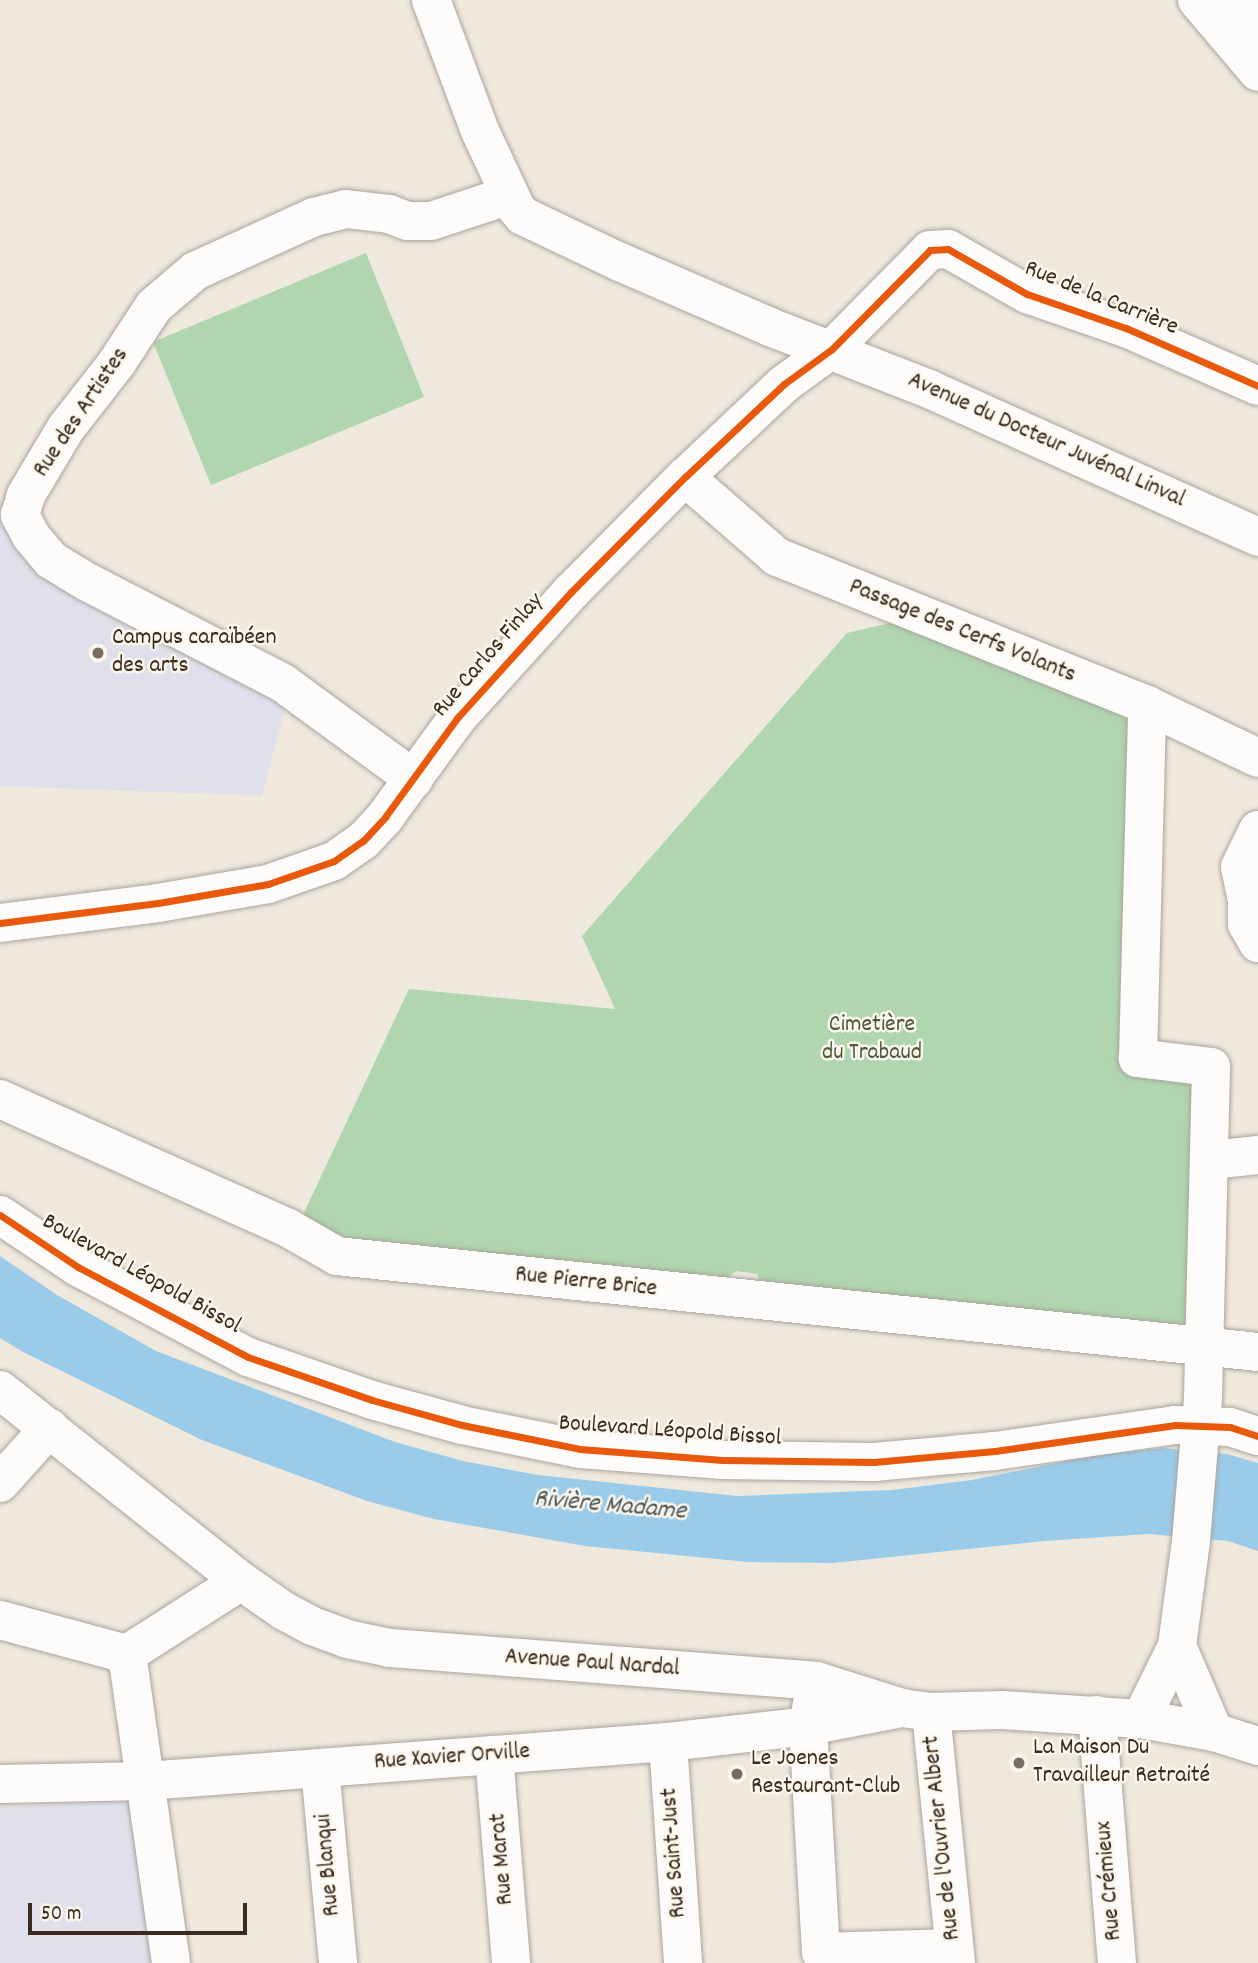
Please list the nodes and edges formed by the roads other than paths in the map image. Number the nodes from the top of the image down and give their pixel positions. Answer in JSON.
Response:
{"nodes":[{"id":1,"x":430,"y":0,"type":"edge"},
{"id":2,"x":1197,"y":0,"type":"edge"},
{"id":3,"x":1239,"y":0,"type":"edge"},
{"id":4,"x":1258,"y":24,"type":"edge"},
{"id":5,"x":1258,"y":72,"type":"edge"},
{"id":6,"x":510,"y":195,"type":"junction"},
{"id":7,"x":930,"y":250,"type":"joint"},
{"id":8,"x":832,"y":349,"type":"junction"},
{"id":9,"x":1258,"y":386,"type":"edge"},
{"id":10,"x":685,"y":477,"type":"junction"},
{"id":11,"x":1258,"y":537,"type":"edge"},
{"id":12,"x":1147,"y":705,"type":"junction"},
{"id":13,"x":1258,"y":758,"type":"edge"},
{"id":14,"x":414,"y":779,"type":"junction"},
{"id":15,"x":1258,"y":830,"type":"edge"},
{"id":16,"x":0,"y":923,"type":"edge"},
{"id":17,"x":1258,"y":943,"type":"edge"},
{"id":18,"x":0,"y":1099,"type":"edge"},
{"id":19,"x":1258,"y":1155,"type":"edge"},
{"id":20,"x":1211,"y":1160,"type":"junction"},
{"id":21,"x":0,"y":1215,"type":"edge"},
{"id":22,"x":1205,"y":1347,"type":"junction"},
{"id":23,"x":1258,"y":1352,"type":"edge"},
{"id":24,"x":0,"y":1390,"type":"edge"},
{"id":25,"x":49,"y":1428,"type":"junction"},
{"id":26,"x":1200,"y":1435,"type":"junction"},
{"id":27,"x":1258,"y":1436,"type":"edge"},
{"id":28,"x":0,"y":1483,"type":"edge"},
{"id":29,"x":241,"y":1580,"type":"junction"},
{"id":30,"x":0,"y":1619,"type":"edge"},
{"id":31,"x":1177,"y":1646,"type":"junction"},
{"id":32,"x":127,"y":1654,"type":"junction"},
{"id":33,"x":816,"y":1681,"type":"junction"},
{"id":34,"x":916,"y":1710,"type":"junction"},
{"id":35,"x":1097,"y":1715,"type":"junction"},
{"id":36,"x":1142,"y":1719,"type":"junction"},
{"id":37,"x":808,"y":1726,"type":"junction"},
{"id":38,"x":1214,"y":1731,"type":"junction"},
{"id":39,"x":668,"y":1742,"type":"junction"},
{"id":40,"x":1258,"y":1746,"type":"edge"},
{"id":41,"x":494,"y":1755,"type":"junction"},
{"id":42,"x":320,"y":1768,"type":"junction"},
{"id":43,"x":146,"y":1781,"type":"junction"},
{"id":44,"x":0,"y":1784,"type":"edge"},
{"id":45,"x":955,"y":1955,"type":"edge"},
{"id":46,"x":171,"y":1963,"type":"edge"},
{"id":47,"x":338,"y":1963,"type":"edge"},
{"id":48,"x":511,"y":1963,"type":"edge"},
{"id":49,"x":682,"y":1963,"type":"edge"},
{"id":50,"x":1117,"y":1963,"type":"edge"}],
"edges":[{"from":1,"to":6,"type":"main road","name":"Avenue du Docteur Juvénal Linval"},
{"from":2,"to":5,"type":"main road"},
{"from":3,"to":4,"type":"main road"},
{"from":6,"to":8,"type":"main road","name":"Avenue du Docteur Juvénal Linval"},
{"from":6,"to":14,"type":"main road","name":"Rue des Artistes"},
{"from":7,"to":8,"type":"main road","name":"Rue Carlos Finlay"},
{"from":7,"to":9,"type":"main road","name":"Rue de la Carrière"},
{"from":8,"to":10,"type":"main road","name":"Rue Carlos Finlay"},
{"from":8,"to":11,"type":"main road","name":"Avenue du Docteur Juvénal Linval"},
{"from":10,"to":12,"type":"main road","name":"Passage des Cerfs Volants"},
{"from":10,"to":14,"type":"main road","name":"Rue Carlos Finlay"},
{"from":12,"to":13,"type":"main road","name":"Passage des Cerfs Volants"},
{"from":12,"to":20,"type":"main road"},
{"from":14,"to":16,"type":"main road","name":"Rue Carlos Finlay"},
{"from":15,"to":17,"type":"main road"},
{"from":18,"to":22,"type":"main road","name":"Rue Pierre Brice"},
{"from":19,"to":20,"type":"main road"},
{"from":20,"to":22,"type":"main road"},
{"from":21,"to":26,"type":"main road","name":"Boulevard Léopold Bissol"},
{"from":22,"to":23,"type":"main road","name":"Rue Pierre Brice"},
{"from":22,"to":26,"type":"main road"},
{"from":24,"to":25,"type":"main road","name":"Avenue Paul Nardal"},
{"from":25,"to":28,"type":"main road"},
{"from":25,"to":29,"type":"main road","name":"Avenue Paul Nardal"},
{"from":26,"to":27,"type":"main road","name":"Boulevard Léopold Bissol"},
{"from":26,"to":31,"type":"main road"},
{"from":29,"to":32,"type":"main road"},
{"from":29,"to":33,"type":"main road","name":"Avenue Paul Nardal"},
{"from":30,"to":32,"type":"main road"},
{"from":31,"to":36,"type":"main road"},
{"from":31,"to":38,"type":"main road"},
{"from":32,"to":43,"type":"main road"},
{"from":33,"to":34,"type":"main road","name":"Avenue Paul Nardal"},
{"from":33,"to":37,"type":"main road"},
{"from":34,"to":35,"type":"main road","name":"Avenue Paul Nardal"},
{"from":34,"to":37,"type":"main road","name":"Rue Xavier Orville"},
{"from":34,"to":45,"type":"main road","name":"Rue de l'Ouvrier Albert"},
{"from":35,"to":36,"type":"main road","name":"Avenue Paul Nardal"},
{"from":35,"to":50,"type":"main road","name":"Rue Crémieux"},
{"from":36,"to":38,"type":"main road","name":"Avenue Paul Nardal"},
{"from":37,"to":39,"type":"main road","name":"Rue Xavier Orville"},
{"from":37,"to":45,"type":"main road"},
{"from":38,"to":40,"type":"main road","name":"Avenue Paul Nardal"},
{"from":39,"to":41,"type":"main road","name":"Rue Xavier Orville"},
{"from":39,"to":49,"type":"main road","name":"Rue Saint-Just"},
{"from":41,"to":42,"type":"main road","name":"Rue Xavier Orville"},
{"from":41,"to":48,"type":"main road","name":"Rue Marat"},
{"from":42,"to":43,"type":"main road","name":"Rue Xavier Orville"},
{"from":42,"to":47,"type":"main road","name":"Rue Blanqui"},
{"from":43,"to":44,"type":"main road","name":"Rue Xavier Orville"},
{"from":43,"to":46,"type":"main road"}]}
